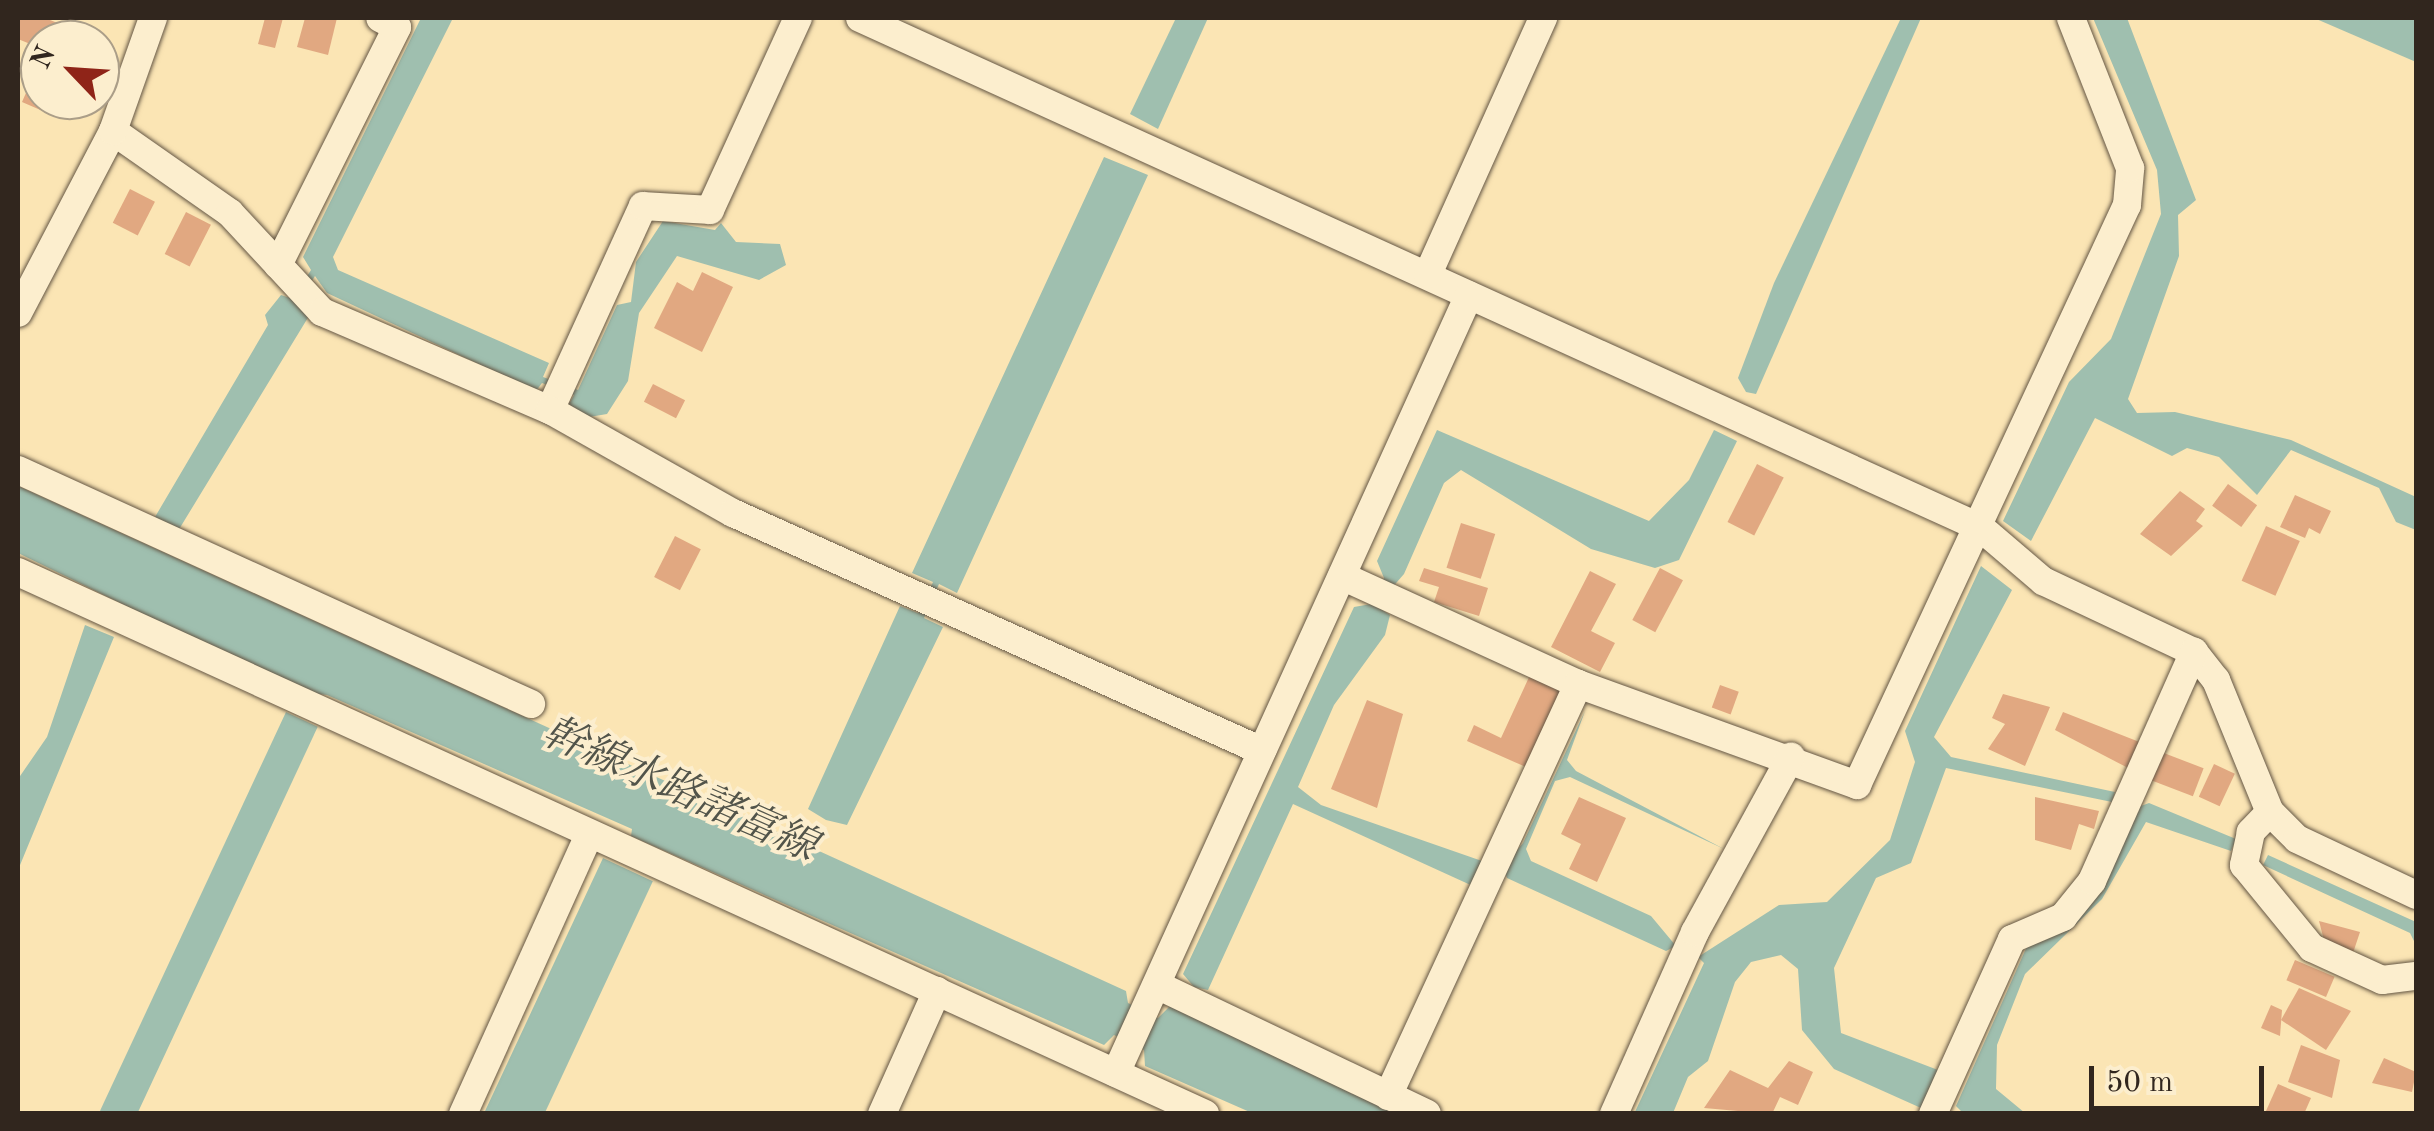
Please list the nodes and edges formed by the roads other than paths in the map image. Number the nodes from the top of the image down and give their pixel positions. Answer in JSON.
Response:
{"nodes":[{"id":1,"x":153,"y":18,"type":"edge"},
{"id":2,"x":380,"y":18,"type":"edge"},
{"id":3,"x":798,"y":18,"type":"edge"},
{"id":4,"x":860,"y":18,"type":"edge"},
{"id":5,"x":1543,"y":18,"type":"edge"},
{"id":6,"x":2071,"y":18,"type":"edge"},
{"id":7,"x":114,"y":131,"type":"junction"},
{"id":8,"x":278,"y":264,"type":"junction"},
{"id":9,"x":1428,"y":274,"type":"junction"},
{"id":10,"x":1469,"y":295,"type":"junction"},
{"id":11,"x":18,"y":313,"type":"edge"},
{"id":12,"x":557,"y":394,"type":"junction"},
{"id":13,"x":18,"y":470,"type":"edge"},
{"id":14,"x":1981,"y":528,"type":"junction"},
{"id":15,"x":18,"y":572,"type":"edge"},
{"id":16,"x":1342,"y":576,"type":"junction"},
{"id":17,"x":2194,"y":652,"type":"junction"},
{"id":18,"x":1578,"y":684,"type":"junction"},
{"id":19,"x":531,"y":704,"type":"dead end"},
{"id":20,"x":1262,"y":752,"type":"junction"},
{"id":21,"x":1791,"y":757,"type":"junction"},
{"id":22,"x":2270,"y":812,"type":"junction"},
{"id":23,"x":589,"y":835,"type":"junction"},
{"id":24,"x":2416,"y":896,"type":"edge"},
{"id":25,"x":2416,"y":976,"type":"edge"},
{"id":26,"x":938,"y":991,"type":"junction"},
{"id":27,"x":1152,"y":995,"type":"junction"},
{"id":28,"x":1122,"y":1062,"type":"junction"},
{"id":29,"x":1388,"y":1096,"type":"junction"},
{"id":30,"x":462,"y":1114,"type":"edge"},
{"id":31,"x":882,"y":1114,"type":"edge"},
{"id":32,"x":1205,"y":1114,"type":"edge"},
{"id":33,"x":1427,"y":1114,"type":"edge"},
{"id":34,"x":1614,"y":1114,"type":"edge"},
{"id":35,"x":1933,"y":1114,"type":"edge"}],
"edges":[{"from":1,"to":7,"type":"street"},
{"from":2,"to":8,"type":"street"},
{"from":3,"to":12,"type":"street"},
{"from":4,"to":9,"type":"street"},
{"from":5,"to":9,"type":"street"},
{"from":6,"to":14,"type":"street"},
{"from":7,"to":8,"type":"street"},
{"from":7,"to":11,"type":"street"},
{"from":8,"to":12,"type":"street"},
{"from":9,"to":10,"type":"street"},
{"from":10,"to":14,"type":"street"},
{"from":10,"to":16,"type":"street"},
{"from":12,"to":20,"type":"street"},
{"from":13,"to":19,"type":"street"},
{"from":14,"to":17,"type":"street"},
{"from":14,"to":21,"type":"street"},
{"from":15,"to":23,"type":"street"},
{"from":16,"to":18,"type":"street"},
{"from":16,"to":20,"type":"street"},
{"from":17,"to":22,"type":"street"},
{"from":17,"to":35,"type":"street"},
{"from":18,"to":21,"type":"street"},
{"from":18,"to":29,"type":"street"},
{"from":20,"to":27,"type":"street"},
{"from":21,"to":34,"type":"street"},
{"from":22,"to":24,"type":"street"},
{"from":22,"to":25,"type":"street"},
{"from":23,"to":26,"type":"street"},
{"from":23,"to":30,"type":"street"},
{"from":26,"to":28,"type":"street"},
{"from":26,"to":31,"type":"street"},
{"from":27,"to":28,"type":"street"},
{"from":27,"to":29,"type":"street"},
{"from":28,"to":32,"type":"street"},
{"from":29,"to":33,"type":"street"}]}
